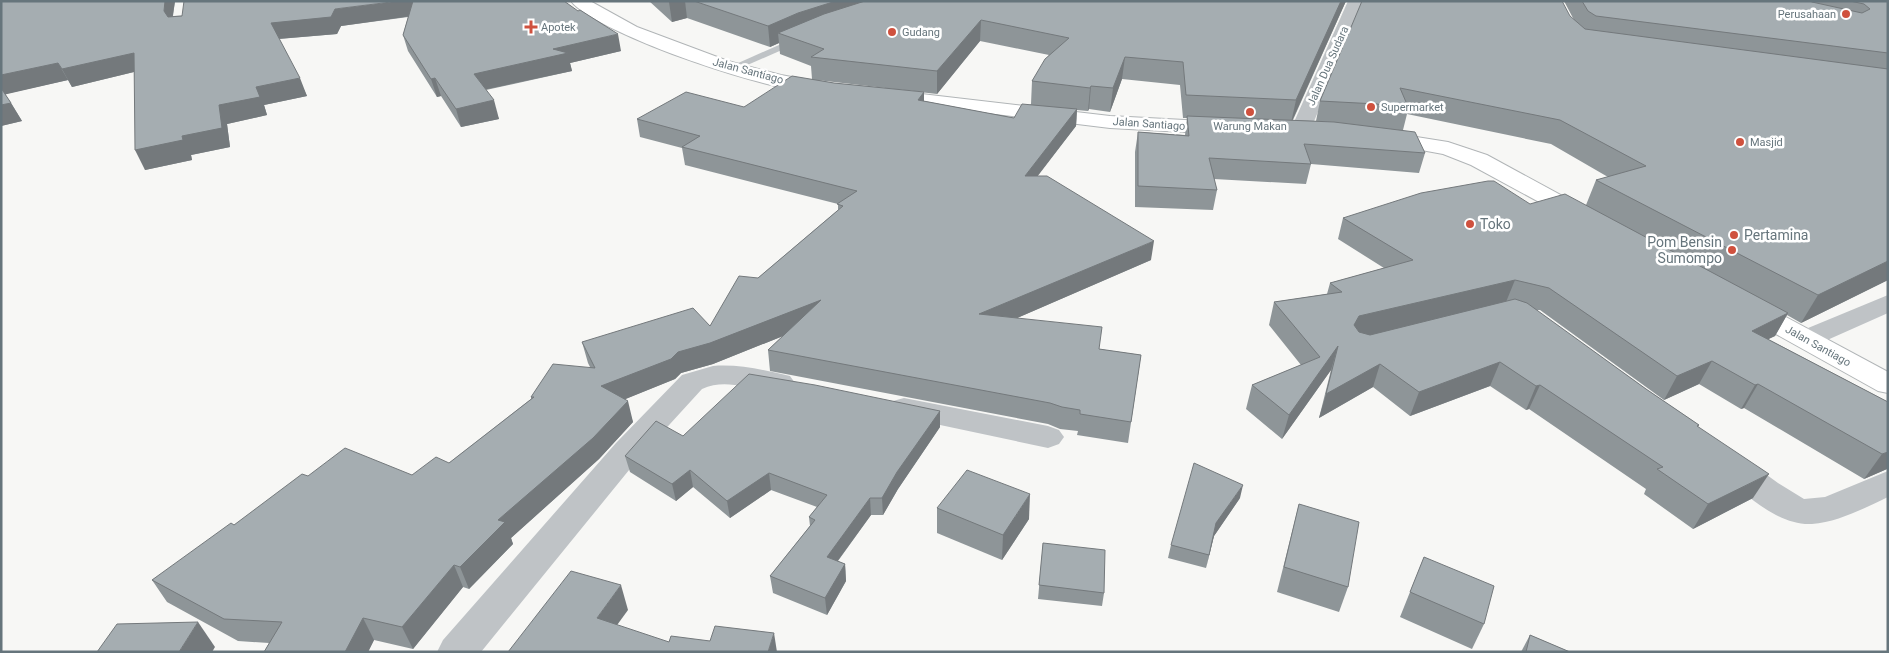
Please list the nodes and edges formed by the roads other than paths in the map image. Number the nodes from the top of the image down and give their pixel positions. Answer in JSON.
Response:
{"nodes":[{"id":1,"x":580,"y":1,"type":"edge"},
{"id":2,"x":1356,"y":1,"type":"edge"},
{"id":3,"x":803,"y":37,"type":"edge"},
{"id":4,"x":732,"y":68,"type":"junction"},
{"id":5,"x":840,"y":90,"type":"edge"},
{"id":6,"x":870,"y":94,"type":"edge"},
{"id":7,"x":1243,"y":129,"type":"edge"},
{"id":8,"x":1300,"y":131,"type":"edge"},
{"id":9,"x":1363,"y":136,"type":"edge"},
{"id":10,"x":1600,"y":226,"type":"edge"},
{"id":11,"x":1728,"y":296,"type":"edge"},
{"id":12,"x":1888,"y":303,"type":"edge"},
{"id":13,"x":1806,"y":339,"type":"junction"},
{"id":14,"x":1888,"y":384,"type":"edge"},
{"id":15,"x":807,"y":388,"type":"edge"},
{"id":16,"x":874,"y":402,"type":"edge"},
{"id":17,"x":1048,"y":437,"type":"dead end"},
{"id":18,"x":1711,"y":451,"type":"edge"},
{"id":19,"x":1888,"y":483,"type":"edge"},
{"id":20,"x":457,"y":652,"type":"edge"}],
"edges":[{"from":1,"to":4,"type":"highway","name":"Jalan Santiago"},
{"from":2,"to":8,"type":"street","name":"Jalan Dua Sudara"},
{"from":3,"to":4,"type":"lane"},
{"from":4,"to":5,"type":"highway","name":"Jalan Santiago"},
{"from":6,"to":7,"type":"highway","name":"Jalan Santiago"},
{"from":9,"to":10,"type":"highway"},
{"from":11,"to":13,"type":"highway","name":"Jalan Santiago"},
{"from":12,"to":13,"type":"street"},
{"from":13,"to":14,"type":"highway","name":"Jalan Santiago"},
{"from":15,"to":20,"type":"street"},
{"from":16,"to":17,"type":"street"},
{"from":18,"to":19,"type":"street"}]}
